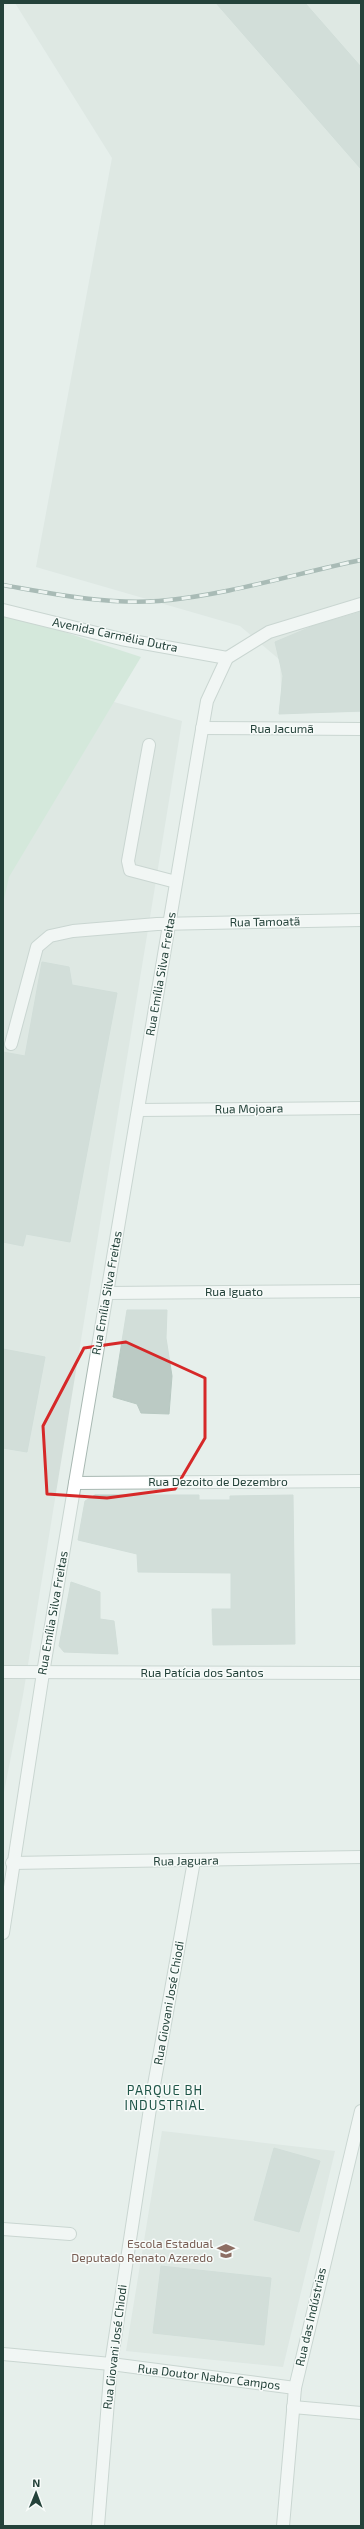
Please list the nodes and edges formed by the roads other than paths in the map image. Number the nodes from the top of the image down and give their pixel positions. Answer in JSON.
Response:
{"nodes":[{"id":1,"x":361,"y":604,"type":"edge"},
{"id":2,"x":3,"y":610,"type":"edge"},
{"id":3,"x":227,"y":658,"type":"junction"},
{"id":4,"x":202,"y":728,"type":"junction"},
{"id":5,"x":361,"y":729,"type":"edge"},
{"id":6,"x":149,"y":745,"type":"dead end"},
{"id":7,"x":176,"y":882,"type":"junction"},
{"id":8,"x":361,"y":920,"type":"edge"},
{"id":9,"x":169,"y":924,"type":"junction"},
{"id":10,"x":11,"y":1044,"type":"dead end"},
{"id":11,"x":361,"y":1108,"type":"edge"},
{"id":12,"x":138,"y":1110,"type":"junction"},
{"id":13,"x":361,"y":1291,"type":"edge"},
{"id":14,"x":107,"y":1293,"type":"junction"},
{"id":15,"x":361,"y":1481,"type":"edge"},
{"id":16,"x":75,"y":1483,"type":"junction"},
{"id":17,"x":3,"y":1672,"type":"edge"},
{"id":18,"x":43,"y":1673,"type":"junction"},
{"id":19,"x":361,"y":1673,"type":"edge"},
{"id":20,"x":361,"y":1857,"type":"edge"},
{"id":21,"x":194,"y":1861,"type":"junction"},
{"id":22,"x":12,"y":1863,"type":"junction"},
{"id":23,"x":3,"y":1933,"type":"edge"},
{"id":24,"x":361,"y":2111,"type":"edge"},
{"id":25,"x":3,"y":2229,"type":"edge"},
{"id":26,"x":70,"y":2234,"type":"dead end"},
{"id":27,"x":3,"y":2354,"type":"edge"},
{"id":28,"x":111,"y":2364,"type":"junction"},
{"id":29,"x":295,"y":2388,"type":"junction"},
{"id":30,"x":293,"y":2407,"type":"junction"},
{"id":31,"x":361,"y":2413,"type":"edge"},
{"id":32,"x":98,"y":2526,"type":"edge"},
{"id":33,"x":283,"y":2526,"type":"edge"}],
"edges":[{"from":1,"to":3,"type":"street"},
{"from":2,"to":3,"type":"street","name":"Avenida Carmélia Dutra"},
{"from":3,"to":4,"type":"street","name":"Rua Emília Silva Freitas"},
{"from":4,"to":5,"type":"street","name":"Rua Jacumã"},
{"from":4,"to":7,"type":"street","name":"Rua Emília Silva Freitas"},
{"from":6,"to":7,"type":"street"},
{"from":7,"to":9,"type":"street","name":"Rua Emília Silva Freitas"},
{"from":8,"to":9,"type":"street","name":"Rua Tamoatã"},
{"from":9,"to":10,"type":"street","name":"Rua Tamoatã"},
{"from":9,"to":12,"type":"street","name":"Rua Emília Silva Freitas"},
{"from":11,"to":12,"type":"street","name":"Rua Mojoara"},
{"from":12,"to":14,"type":"street","name":"Rua Emília Silva Freitas"},
{"from":13,"to":14,"type":"street","name":"Rua Iguato"},
{"from":14,"to":16,"type":"street","name":"Rua Emília Silva Freitas"},
{"from":15,"to":16,"type":"street","name":"Rua Dezoito de Dezembro"},
{"from":16,"to":18,"type":"street","name":"Rua Emília Silva Freitas"},
{"from":17,"to":18,"type":"street","name":"Rua Patícia dos Santos"},
{"from":18,"to":19,"type":"street","name":"Rua Patícia dos Santos"},
{"from":18,"to":22,"type":"street","name":"Rua Emília Silva Freitas"},
{"from":20,"to":21,"type":"street","name":"Rua Jaguara"},
{"from":21,"to":22,"type":"street","name":"Rua Jaguara"},
{"from":21,"to":28,"type":"street","name":"Rua Giovani José Chiodi"},
{"from":22,"to":23,"type":"street","name":"Rua Emília Silva Freitas"},
{"from":24,"to":29,"type":"street","name":"Rua das Indústrias"},
{"from":25,"to":26,"type":"street"},
{"from":27,"to":28,"type":"street","name":"Rua Doutor Nabor Campos"},
{"from":28,"to":29,"type":"street","name":"Rua Doutor Nabor Campos"},
{"from":28,"to":32,"type":"street","name":"Rua Giovani José Chiodi"},
{"from":29,"to":30,"type":"street","name":"Rua das Indústrias"},
{"from":30,"to":31,"type":"street"},
{"from":30,"to":33,"type":"street","name":"Rua das Indústrias"}]}
